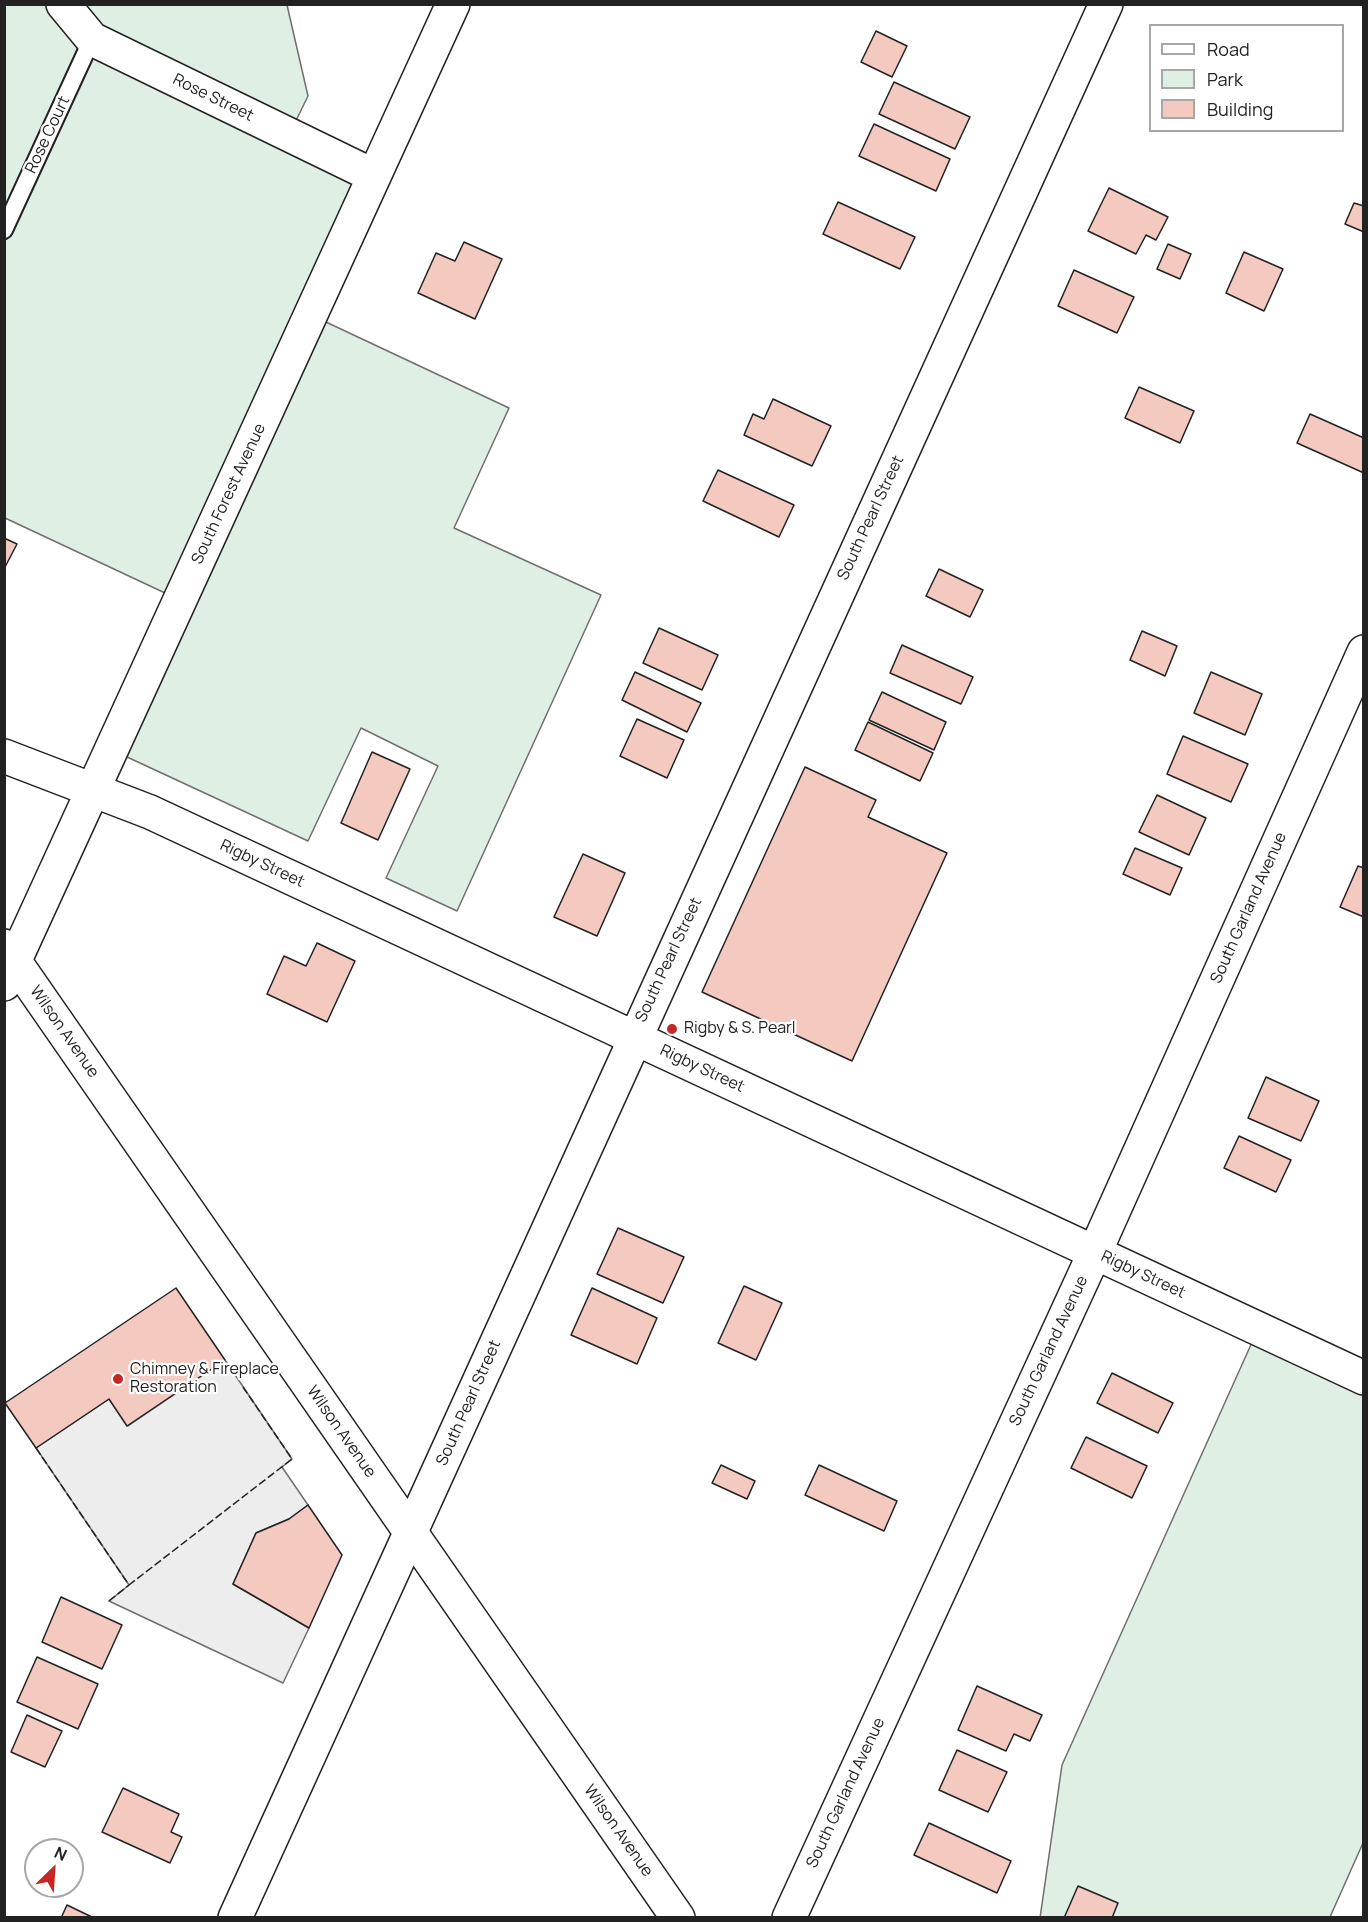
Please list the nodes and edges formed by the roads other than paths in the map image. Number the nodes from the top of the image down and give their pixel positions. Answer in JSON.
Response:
{"nodes":[{"id":1,"x":63,"y":4,"type":"edge"},
{"id":2,"x":453,"y":4,"type":"edge"},
{"id":3,"x":1106,"y":4,"type":"edge"},
{"id":4,"x":92,"y":39,"type":"junction"},
{"id":5,"x":374,"y":176,"type":"junction"},
{"id":6,"x":4,"y":230,"type":"edge"},
{"id":7,"x":1364,"y":652,"type":"edge"},
{"id":8,"x":4,"y":756,"type":"edge"},
{"id":9,"x":93,"y":791,"type":"junction"},
{"id":10,"x":8,"y":964,"type":"edge"},
{"id":11,"x":634,"y":1038,"type":"junction"},
{"id":12,"x":1095,"y":1252,"type":"junction"},
{"id":13,"x":1364,"y":1378,"type":"edge"},
{"id":14,"x":410,"y":1533,"type":"junction"},
{"id":15,"x":235,"y":1917,"type":"edge"},
{"id":16,"x":678,"y":1917,"type":"edge"},
{"id":17,"x":789,"y":1917,"type":"edge"}],
"edges":[{"from":1,"to":4,"type":"street","name":"Rose Street"},
{"from":2,"to":5,"type":"street","name":"South Forest Avenue"},
{"from":3,"to":11,"type":"street","name":"South Pearl Street"},
{"from":4,"to":5,"type":"street","name":"Rose Street"},
{"from":4,"to":6,"type":"lane","name":"Rose Court"},
{"from":5,"to":9,"type":"street","name":"South Forest Avenue"},
{"from":7,"to":12,"type":"street","name":"South Garland Avenue"},
{"from":8,"to":9,"type":"street","name":"Rigby Street"},
{"from":9,"to":10,"type":"street","name":"South Forest Avenue"},
{"from":9,"to":11,"type":"street","name":"Rigby Street"},
{"from":10,"to":14,"type":"street","name":"Wilson Avenue"},
{"from":11,"to":12,"type":"street","name":"Rigby Street"},
{"from":11,"to":14,"type":"street","name":"South Pearl Street"},
{"from":12,"to":13,"type":"street","name":"Rigby Street"},
{"from":12,"to":17,"type":"street","name":"South Garland Avenue"},
{"from":14,"to":15,"type":"street","name":"South Pearl Street"},
{"from":14,"to":16,"type":"street","name":"Wilson Avenue"}]}
